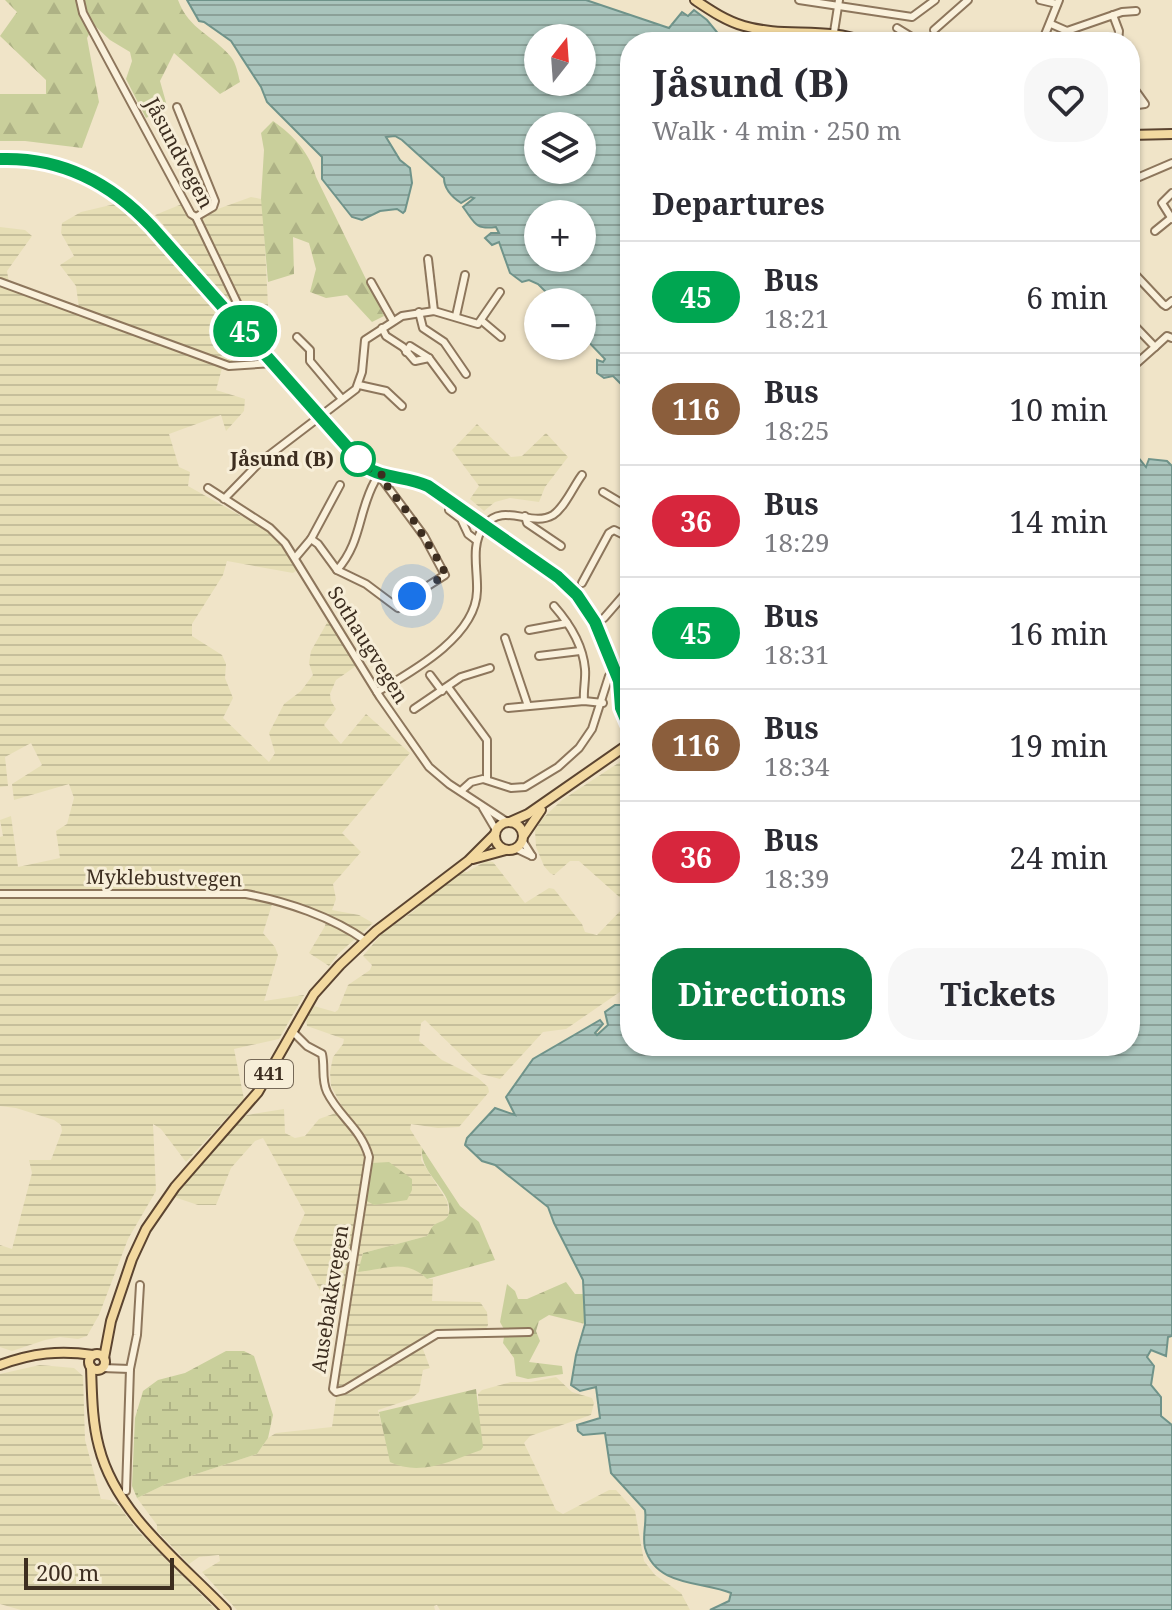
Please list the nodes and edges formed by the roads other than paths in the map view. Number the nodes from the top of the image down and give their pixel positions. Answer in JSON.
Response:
{"nodes":[{"id":1,"x":80,"y":0,"type":"edge"},
{"id":2,"x":695,"y":0,"type":"edge"},
{"id":3,"x":799,"y":0,"type":"edge"},
{"id":4,"x":935,"y":0,"type":"edge"},
{"id":5,"x":968,"y":0,"type":"edge"},
{"id":6,"x":1040,"y":0,"type":"edge"},
{"id":7,"x":839,"y":2,"type":"edge"},
{"id":8,"x":1058,"y":2,"type":"edge"},
{"id":9,"x":1136,"y":11,"type":"dead end"},
{"id":10,"x":1113,"y":15,"type":"junction"},
{"id":11,"x":1051,"y":24,"type":"junction"},
{"id":12,"x":897,"y":28,"type":"dead end"},
{"id":13,"x":934,"y":30,"type":"dead end"},
{"id":14,"x":1067,"y":31,"type":"joint"},
{"id":15,"x":834,"y":32,"type":"joint"},
{"id":16,"x":904,"y":32,"type":"edge"},
{"id":17,"x":1047,"y":32,"type":"edge"},
{"id":18,"x":1119,"y":32,"type":"edge"},
{"id":19,"x":177,"y":107,"type":"dead end"},
{"id":20,"x":1172,"y":134,"type":"edge"},
{"id":21,"x":1140,"y":135,"type":"edge"},
{"id":22,"x":0,"y":159,"type":"edge"},
{"id":23,"x":1172,"y":163,"type":"edge"},
{"id":24,"x":1140,"y":177,"type":"edge"},
{"id":25,"x":1172,"y":193,"type":"edge"},
{"id":26,"x":196,"y":217,"type":"junction"},
{"id":27,"x":1172,"y":219,"type":"edge"},
{"id":28,"x":1155,"y":231,"type":"dead end"},
{"id":29,"x":428,"y":259,"type":"dead end"},
{"id":30,"x":465,"y":275,"type":"dead end"},
{"id":31,"x":1140,"y":280,"type":"edge"},
{"id":32,"x":0,"y":282,"type":"edge"},
{"id":33,"x":371,"y":282,"type":"dead end"},
{"id":34,"x":500,"y":292,"type":"dead end"},
{"id":35,"x":1172,"y":301,"type":"edge"},
{"id":36,"x":434,"y":311,"type":"junction"},
{"id":37,"x":419,"y":312,"type":"junction"},
{"id":38,"x":456,"y":316,"type":"junction"},
{"id":39,"x":393,"y":321,"type":"junction"},
{"id":40,"x":482,"y":321,"type":"junction"},
{"id":41,"x":236,"y":322,"type":"junction"},
{"id":42,"x":382,"y":328,"type":"junction"},
{"id":43,"x":1140,"y":331,"type":"edge"},
{"id":44,"x":297,"y":337,"type":"dead end"},
{"id":45,"x":501,"y":337,"type":"dead end"},
{"id":46,"x":1172,"y":338,"type":"edge"},
{"id":47,"x":1155,"y":347,"type":"junction"},
{"id":48,"x":406,"y":352,"type":"junction"},
{"id":49,"x":429,"y":358,"type":"junction"},
{"id":50,"x":1140,"y":360,"type":"edge"},
{"id":51,"x":273,"y":363,"type":"junction"},
{"id":52,"x":466,"y":374,"type":"dead end"},
{"id":53,"x":359,"y":385,"type":"junction"},
{"id":54,"x":452,"y":389,"type":"dead end"},
{"id":55,"x":342,"y":399,"type":"junction"},
{"id":56,"x":402,"y":406,"type":"dead end"},
{"id":57,"x":319,"y":415,"type":"junction"},
{"id":58,"x":582,"y":475,"type":"dead end"},
{"id":59,"x":378,"y":478,"type":"junction"},
{"id":60,"x":340,"y":485,"type":"dead end"},
{"id":61,"x":208,"y":488,"type":"dead end"},
{"id":62,"x":603,"y":492,"type":"dead end"},
{"id":63,"x":227,"y":500,"type":"junction"},
{"id":64,"x":620,"y":505,"type":"edge"},
{"id":65,"x":449,"y":510,"type":"dead end"},
{"id":66,"x":525,"y":516,"type":"junction"},
{"id":67,"x":483,"y":527,"type":"junction"},
{"id":68,"x":620,"y":533,"type":"edge"},
{"id":69,"x":311,"y":539,"type":"junction"},
{"id":70,"x":476,"y":540,"type":"junction"},
{"id":71,"x":561,"y":546,"type":"dead end"},
{"id":72,"x":295,"y":558,"type":"junction"},
{"id":73,"x":586,"y":558,"type":"dead end"},
{"id":74,"x":594,"y":561,"type":"junction"},
{"id":75,"x":337,"y":570,"type":"junction"},
{"id":76,"x":582,"y":583,"type":"dead end"},
{"id":77,"x":424,"y":587,"type":"junction"},
{"id":78,"x":429,"y":597,"type":"dead end"},
{"id":79,"x":620,"y":604,"type":"edge"},
{"id":80,"x":554,"y":606,"type":"dead end"},
{"id":81,"x":604,"y":618,"type":"dead end"},
{"id":82,"x":567,"y":623,"type":"junction"},
{"id":83,"x":529,"y":630,"type":"dead end"},
{"id":84,"x":505,"y":638,"type":"dead end"},
{"id":85,"x":580,"y":651,"type":"junction"},
{"id":86,"x":539,"y":656,"type":"dead end"},
{"id":87,"x":523,"y":658,"type":"dead end"},
{"id":88,"x":513,"y":659,"type":"junction"},
{"id":89,"x":490,"y":668,"type":"dead end"},
{"id":90,"x":620,"y":673,"type":"edge"},
{"id":91,"x":430,"y":675,"type":"dead end"},
{"id":92,"x":617,"y":676,"type":"junction"},
{"id":93,"x":620,"y":680,"type":"edge"},
{"id":94,"x":620,"y":688,"type":"edge"},
{"id":95,"x":445,"y":689,"type":"junction"},
{"id":96,"x":379,"y":694,"type":"junction"},
{"id":97,"x":584,"y":701,"type":"junction"},
{"id":98,"x":603,"y":703,"type":"junction"},
{"id":99,"x":528,"y":706,"type":"junction"},
{"id":100,"x":508,"y":708,"type":"dead end"},
{"id":101,"x":414,"y":709,"type":"dead end"},
{"id":102,"x":620,"y":750,"type":"edge"},
{"id":103,"x":485,"y":779,"type":"junction"},
{"id":104,"x":465,"y":794,"type":"junction"},
{"id":105,"x":553,"y":798,"type":"junction"},
{"id":106,"x":480,"y":805,"type":"junction"},
{"id":107,"x":508,"y":822,"type":"junction"},
{"id":108,"x":495,"y":832,"type":"junction"},
{"id":109,"x":522,"y":838,"type":"junction"},
{"id":110,"x":511,"y":849,"type":"junction"},
{"id":111,"x":468,"y":861,"type":"junction"},
{"id":112,"x":0,"y":894,"type":"edge"},
{"id":113,"x":366,"y":941,"type":"junction"},
{"id":114,"x":292,"y":1031,"type":"junction"},
{"id":115,"x":140,"y":1285,"type":"dead end"},
{"id":116,"x":529,"y":1332,"type":"dead end"},
{"id":117,"x":97,"y":1362,"type":"junction"},
{"id":118,"x":0,"y":1365,"type":"edge"},
{"id":119,"x":127,"y":1368,"type":"junction"},
{"id":120,"x":126,"y":1491,"type":"dead end"},
{"id":121,"x":226,"y":1610,"type":"edge"}],
"edges":[{"from":1,"to":26,"type":"street","name":"Jåsundvegen"},
{"from":2,"to":15,"type":"main road"},
{"from":3,"to":7,"type":"street"},
{"from":4,"to":7,"type":"street"},
{"from":5,"to":13,"type":"street"},
{"from":6,"to":8,"type":"street"},
{"from":7,"to":15,"type":"street"},
{"from":8,"to":11,"type":"street"},
{"from":9,"to":10,"type":"street"},
{"from":10,"to":14,"type":"street"},
{"from":10,"to":18,"type":"street"},
{"from":11,"to":14,"type":"street"},
{"from":11,"to":17,"type":"street"},
{"from":12,"to":16,"type":"street"},
{"from":19,"to":26,"type":"street"},
{"from":20,"to":21,"type":"main road"},
{"from":22,"to":41,"type":"main road"},
{"from":23,"to":24,"type":"street"},
{"from":25,"to":27,"type":"street"},
{"from":26,"to":41,"type":"street","name":"Jåsundvegen"},
{"from":27,"to":28,"type":"street"},
{"from":29,"to":36,"type":"street"},
{"from":30,"to":38,"type":"street"},
{"from":31,"to":35,"type":"street"},
{"from":32,"to":51,"type":"street"},
{"from":33,"to":39,"type":"street"},
{"from":34,"to":40,"type":"street"},
{"from":36,"to":37,"type":"street"},
{"from":36,"to":38,"type":"street"},
{"from":37,"to":39,"type":"street"},
{"from":37,"to":52,"type":"street"},
{"from":38,"to":40,"type":"street"},
{"from":39,"to":42,"type":"street"},
{"from":40,"to":45,"type":"street"},
{"from":41,"to":51,"type":"main road"},
{"from":42,"to":48,"type":"street"},
{"from":42,"to":53,"type":"street"},
{"from":43,"to":47,"type":"street"},
{"from":44,"to":55,"type":"street"},
{"from":46,"to":47,"type":"street"},
{"from":47,"to":50,"type":"street"},
{"from":48,"to":49,"type":"street"},
{"from":48,"to":49,"type":"street"},
{"from":49,"to":54,"type":"street"},
{"from":51,"to":57,"type":"main road"},
{"from":53,"to":55,"type":"street"},
{"from":53,"to":56,"type":"street"},
{"from":55,"to":57,"type":"street"},
{"from":57,"to":59,"type":"main road"},
{"from":57,"to":63,"type":"street"},
{"from":58,"to":66,"type":"street"},
{"from":59,"to":67,"type":"main road"},
{"from":59,"to":75,"type":"street"},
{"from":59,"to":77,"type":"street"},
{"from":60,"to":69,"type":"street"},
{"from":61,"to":63,"type":"street","name":"Sothaugvegen"},
{"from":62,"to":64,"type":"street"},
{"from":63,"to":72,"type":"street","name":"Sothaugvegen"},
{"from":65,"to":70,"type":"street"},
{"from":66,"to":67,"type":"street"},
{"from":66,"to":71,"type":"street"},
{"from":67,"to":70,"type":"street"},
{"from":67,"to":92,"type":"main road"},
{"from":68,"to":74,"type":"street"},
{"from":69,"to":72,"type":"street"},
{"from":69,"to":75,"type":"street"},
{"from":70,"to":96,"type":"street"},
{"from":72,"to":96,"type":"street","name":"Sothaugvegen"},
{"from":73,"to":74,"type":"street"},
{"from":74,"to":76,"type":"street"},
{"from":75,"to":77,"type":"street"},
{"from":77,"to":78,"type":"street"},
{"from":79,"to":81,"type":"street"},
{"from":80,"to":82,"type":"street"},
{"from":82,"to":83,"type":"street"},
{"from":82,"to":85,"type":"street"},
{"from":84,"to":88,"type":"street"},
{"from":85,"to":86,"type":"street"},
{"from":85,"to":97,"type":"street"},
{"from":87,"to":88,"type":"street"},
{"from":88,"to":99,"type":"street"},
{"from":89,"to":95,"type":"street"},
{"from":90,"to":92,"type":"street"},
{"from":91,"to":95,"type":"street"},
{"from":92,"to":93,"type":"main road"},
{"from":92,"to":94,"type":"main road"},
{"from":92,"to":98,"type":"street"},
{"from":95,"to":101,"type":"street"},
{"from":95,"to":103,"type":"street"},
{"from":96,"to":104,"type":"street","name":"Sothaugvegen"},
{"from":97,"to":98,"type":"street"},
{"from":97,"to":99,"type":"street"},
{"from":98,"to":103,"type":"street"},
{"from":99,"to":100,"type":"street"},
{"from":102,"to":105,"type":"main road","number":"441"},
{"from":103,"to":104,"type":"street"},
{"from":104,"to":106,"type":"street","name":"Sothaugvegen"},
{"from":105,"to":107,"type":"main road","number":"441"},
{"from":105,"to":109,"type":"main road","number":"441"},
{"from":106,"to":107,"type":"street","name":"Sothaugvegen"},
{"from":106,"to":108,"type":"street","name":"Sothaugvegen"},
{"from":107,"to":108,"type":"main road","number":"441"},
{"from":107,"to":109,"type":"main road"},
{"from":108,"to":110,"type":"main road"},
{"from":108,"to":111,"type":"main road","number":"441"},
{"from":109,"to":110,"type":"main road","number":"441"},
{"from":109,"to":110,"type":"street"},
{"from":110,"to":111,"type":"main road","number":"441"},
{"from":111,"to":113,"type":"main road","number":"441"},
{"from":112,"to":113,"type":"street","name":"Myklebustvegen"},
{"from":113,"to":114,"type":"main road","number":"441"},
{"from":114,"to":116,"type":"street","name":"Ausebakkvegen"},
{"from":114,"to":117,"type":"main road","number":"441"},
{"from":115,"to":119,"type":"street"},
{"from":117,"to":118,"type":"main road"},
{"from":117,"to":119,"type":"street"},
{"from":117,"to":121,"type":"main road","number":"441"},
{"from":119,"to":120,"type":"street"}]}
